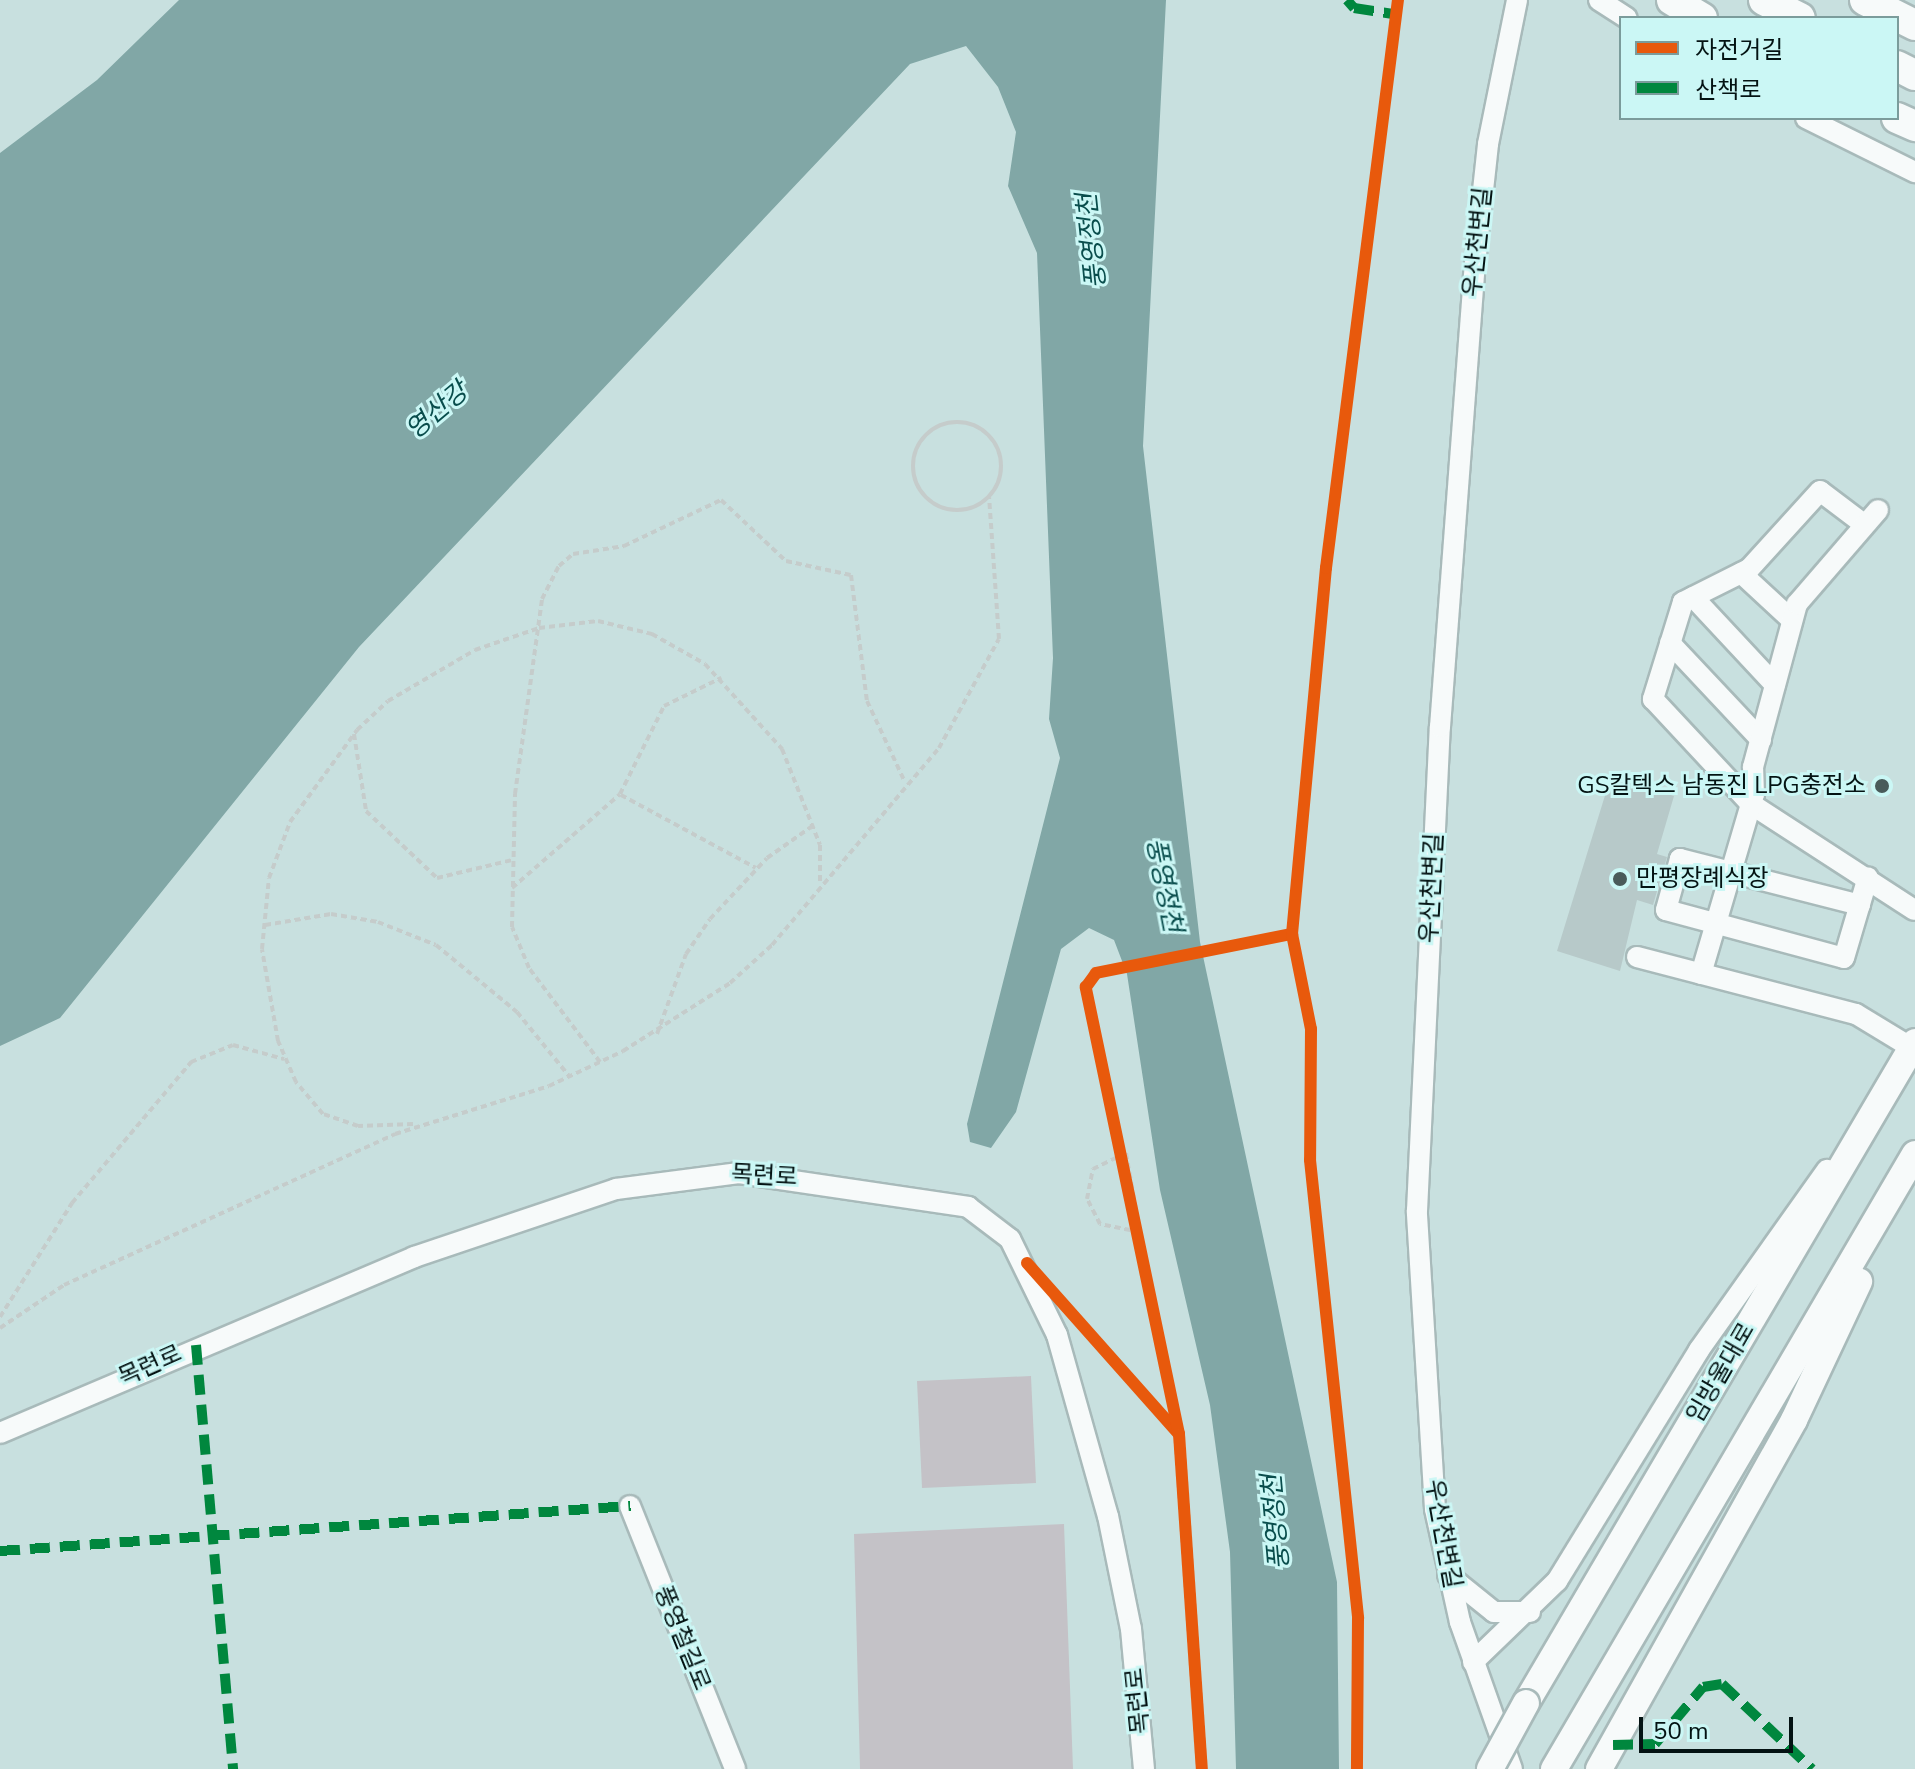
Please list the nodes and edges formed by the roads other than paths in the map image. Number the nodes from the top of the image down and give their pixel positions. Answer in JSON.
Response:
{"nodes":[{"id":1,"x":1517,"y":0,"type":"edge"},
{"id":2,"x":1599,"y":0,"type":"edge"},
{"id":3,"x":1672,"y":0,"type":"edge"},
{"id":4,"x":1764,"y":0,"type":"edge"},
{"id":5,"x":1865,"y":0,"type":"edge"},
{"id":6,"x":1624,"y":16,"type":"edge"},
{"id":7,"x":1699,"y":16,"type":"edge"},
{"id":8,"x":1796,"y":16,"type":"edge"},
{"id":9,"x":1897,"y":16,"type":"edge"},
{"id":10,"x":1810,"y":120,"type":"edge"},
{"id":11,"x":1915,"y":172,"type":"edge"},
{"id":12,"x":1741,"y":573,"type":"junction"},
{"id":13,"x":1693,"y":597,"type":"junction"},
{"id":14,"x":1792,"y":620,"type":"junction"},
{"id":15,"x":1670,"y":643,"type":"junction"},
{"id":16,"x":1775,"y":685,"type":"junction"},
{"id":17,"x":1761,"y":740,"type":"junction"},
{"id":18,"x":1751,"y":804,"type":"junction"},
{"id":19,"x":1727,"y":871,"type":"junction"},
{"id":20,"x":1868,"y":877,"type":"junction"},
{"id":21,"x":1860,"y":905,"type":"junction"},
{"id":22,"x":1914,"y":910,"type":"edge"},
{"id":23,"x":1714,"y":922,"type":"junction"},
{"id":24,"x":1637,"y":957,"type":"dead end"},
{"id":25,"x":1701,"y":974,"type":"junction"},
{"id":26,"x":1910,"y":1051,"type":"edge"},
{"id":27,"x":1910,"y":1162,"type":"edge"},
{"id":28,"x":0,"y":1433,"type":"edge"},
{"id":29,"x":630,"y":1506,"type":"dead end"},
{"id":30,"x":1448,"y":1575,"type":"junction"},
{"id":31,"x":1530,"y":1612,"type":"junction"},
{"id":32,"x":1473,"y":1662,"type":"junction"},
{"id":33,"x":735,"y":1769,"type":"edge"},
{"id":34,"x":1144,"y":1769,"type":"edge"},
{"id":35,"x":1490,"y":1769,"type":"edge"},
{"id":36,"x":1512,"y":1769,"type":"edge"},
{"id":37,"x":1554,"y":1769,"type":"edge"},
{"id":38,"x":1599,"y":1769,"type":"edge"}],
"edges":[{"from":1,"to":30,"type":"street","name":"우산천변길"},
{"from":2,"to":6,"type":"street"},
{"from":3,"to":7,"type":"highway"},
{"from":4,"to":8,"type":"highway"},
{"from":5,"to":9,"type":"highway"},
{"from":10,"to":11,"type":"street"},
{"from":12,"to":13,"type":"street"},
{"from":12,"to":14,"type":"street"},
{"from":12,"to":14,"type":"street"},
{"from":13,"to":15,"type":"street"},
{"from":13,"to":16,"type":"street"},
{"from":14,"to":16,"type":"street"},
{"from":15,"to":17,"type":"street"},
{"from":15,"to":18,"type":"street"},
{"from":16,"to":17,"type":"street"},
{"from":17,"to":18,"type":"street"},
{"from":18,"to":19,"type":"street"},
{"from":18,"to":20,"type":"street"},
{"from":19,"to":21,"type":"street"},
{"from":19,"to":23,"type":"street"},
{"from":19,"to":23,"type":"street"},
{"from":20,"to":21,"type":"street"},
{"from":20,"to":22,"type":"street"},
{"from":21,"to":23,"type":"street"},
{"from":23,"to":25,"type":"street"},
{"from":24,"to":25,"type":"street"},
{"from":25,"to":26,"type":"street"},
{"from":26,"to":31,"type":"street"},
{"from":26,"to":35,"type":"main road","name":"임방울대로","bridge":true},
{"from":27,"to":37,"type":"main road"},
{"from":27,"to":38,"type":"main road"},
{"from":28,"to":34,"type":"street","name":"목련로"},
{"from":29,"to":33,"type":"street","name":"풍영철길로"},
{"from":30,"to":31,"type":"street"},
{"from":30,"to":32,"type":"street","name":"우산천변길"},
{"from":31,"to":32,"type":"street"},
{"from":32,"to":36,"type":"street","name":"우산천변길"}]}
